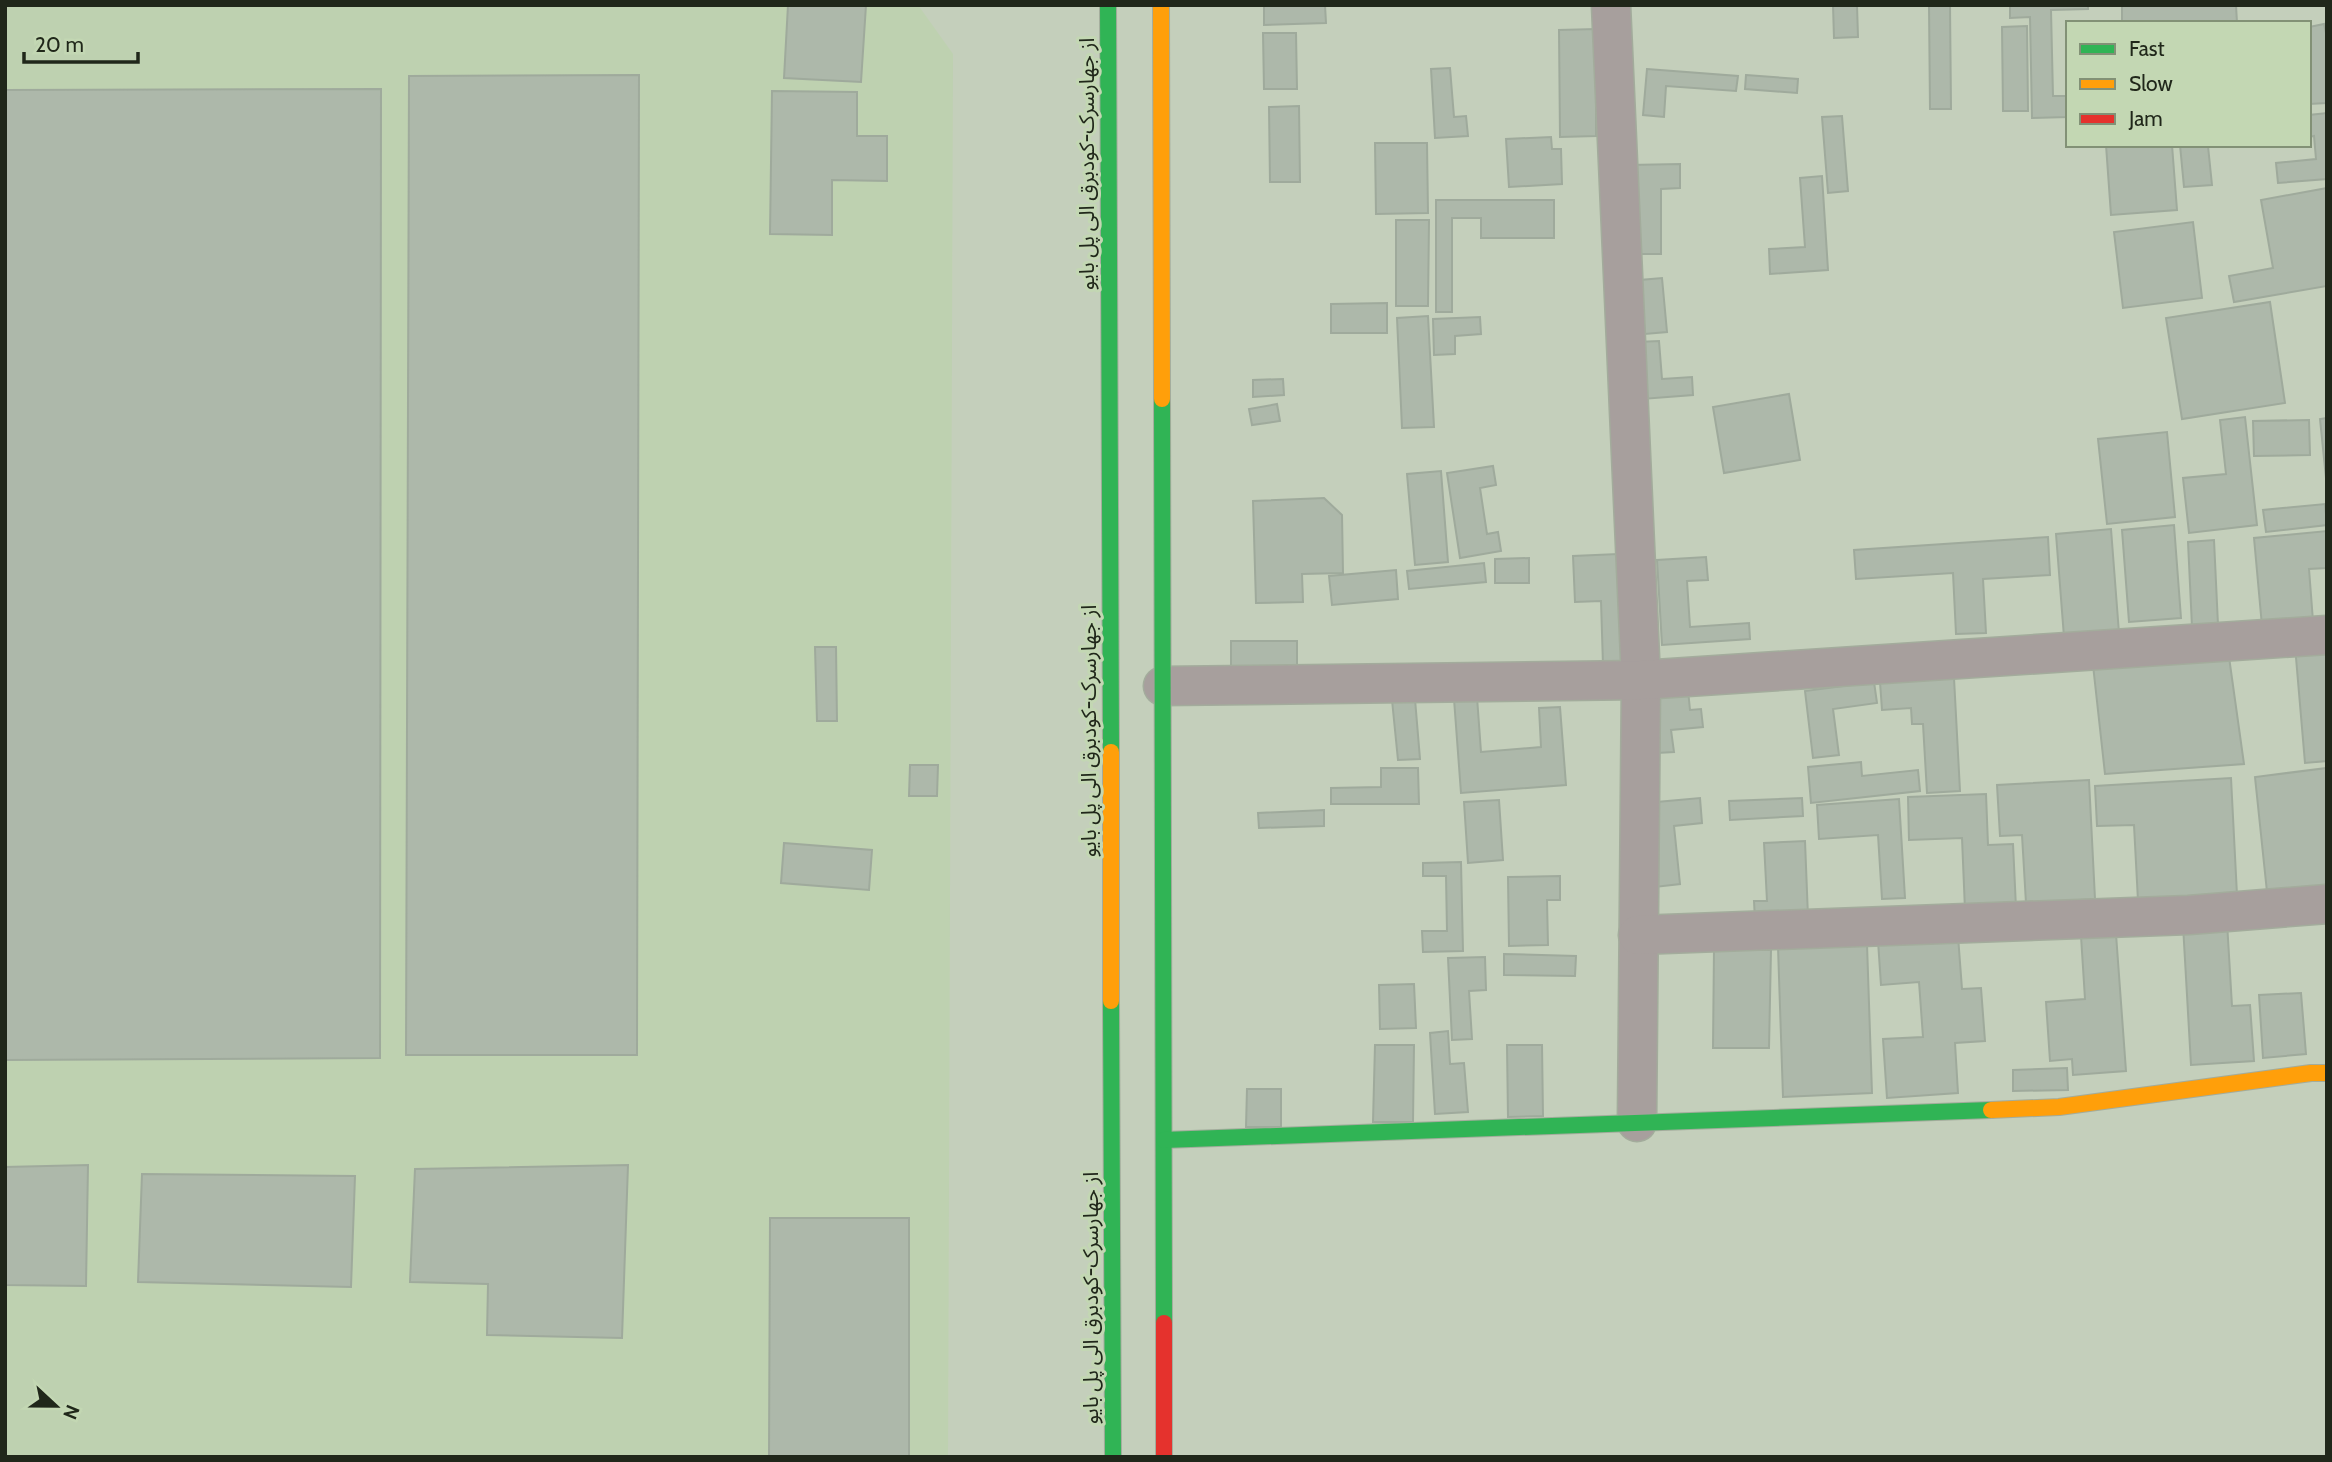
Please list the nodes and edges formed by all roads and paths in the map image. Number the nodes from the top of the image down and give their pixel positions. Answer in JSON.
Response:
{"nodes":[{"id":1,"x":1108,"y":5,"type":"edge"},
{"id":2,"x":1161,"y":5,"type":"edge"},
{"id":3,"x":1611,"y":5,"type":"edge"},
{"id":4,"x":2327,"y":635,"type":"edge"},
{"id":5,"x":1641,"y":680,"type":"junction"},
{"id":6,"x":1163,"y":686,"type":"junction"},
{"id":7,"x":2327,"y":904,"type":"edge"},
{"id":8,"x":1638,"y":935,"type":"junction"},
{"id":9,"x":2327,"y":1073,"type":"edge"},
{"id":10,"x":1637,"y":1122,"type":"junction"},
{"id":11,"x":1164,"y":1139,"type":"junction"},
{"id":12,"x":1113,"y":1457,"type":"edge"},
{"id":13,"x":1164,"y":1457,"type":"edge"}],
"edges":[{"from":1,"to":12,"type":"street","name":"از جهارسرک-کودبرق الی پل بایو"},
{"from":2,"to":6,"type":"street"},
{"from":3,"to":5,"type":"street"},
{"from":4,"to":5,"type":"street"},
{"from":5,"to":6,"type":"street"},
{"from":5,"to":8,"type":"street"},
{"from":6,"to":11,"type":"street"},
{"from":7,"to":8,"type":"street"},
{"from":8,"to":10,"type":"street"},
{"from":9,"to":10,"type":"street"},
{"from":10,"to":11,"type":"street"},
{"from":11,"to":13,"type":"street"}]}
